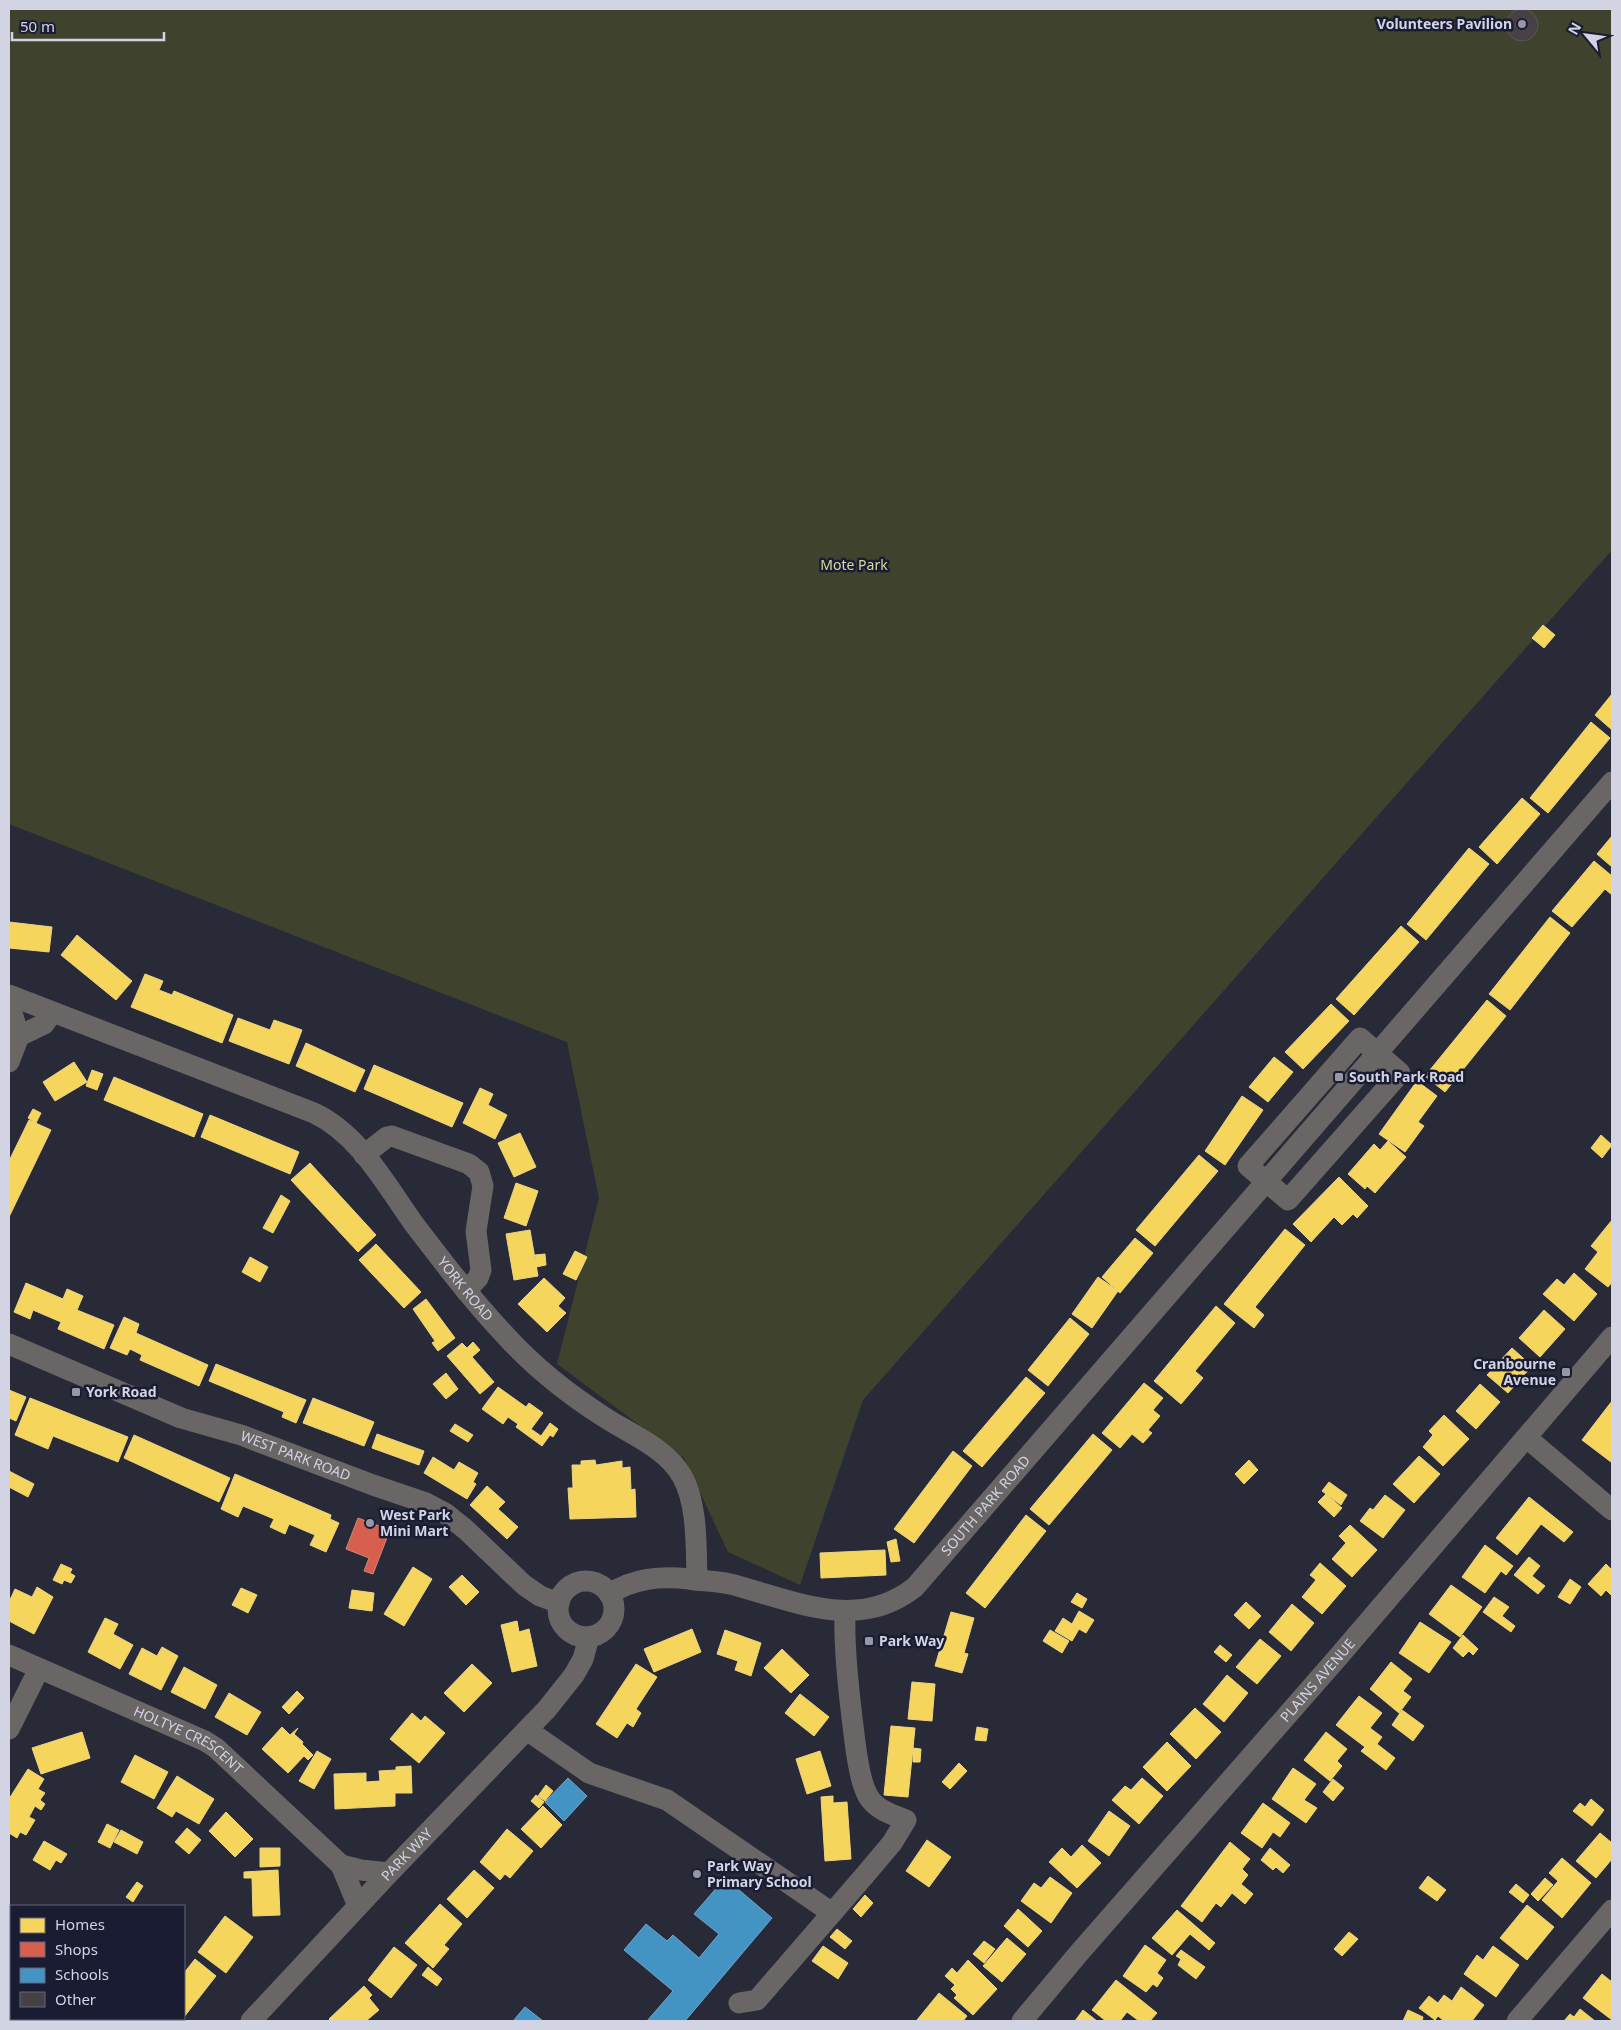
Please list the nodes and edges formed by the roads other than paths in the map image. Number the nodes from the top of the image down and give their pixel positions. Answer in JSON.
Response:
{"nodes":[{"id":1,"x":1612,"y":782,"type":"edge"},
{"id":2,"x":9,"y":995,"type":"edge"},
{"id":3,"x":9,"y":1003,"type":"edge"},
{"id":4,"x":52,"y":1013,"type":"junction"},
{"id":5,"x":19,"y":1036,"type":"junction"},
{"id":6,"x":1377,"y":1054,"type":"junction"},
{"id":7,"x":9,"y":1062,"type":"edge"},
{"id":8,"x":364,"y":1154,"type":"junction"},
{"id":9,"x":1266,"y":1182,"type":"junction"},
{"id":10,"x":466,"y":1291,"type":"junction"},
{"id":11,"x":1612,"y":1337,"type":"edge"},
{"id":12,"x":9,"y":1344,"type":"edge"},
{"id":13,"x":1527,"y":1438,"type":"junction"},
{"id":14,"x":1612,"y":1510,"type":"edge"},
{"id":15,"x":697,"y":1580,"type":"junction"},
{"id":16,"x":609,"y":1594,"type":"junction"},
{"id":17,"x":559,"y":1603,"type":"junction"},
{"id":18,"x":845,"y":1612,"type":"junction"},
{"id":19,"x":589,"y":1637,"type":"junction"},
{"id":20,"x":9,"y":1655,"type":"edge"},
{"id":21,"x":39,"y":1669,"type":"junction"},
{"id":22,"x":9,"y":1729,"type":"edge"},
{"id":23,"x":527,"y":1730,"type":"junction"},
{"id":24,"x":341,"y":1865,"type":"junction"},
{"id":25,"x":389,"y":1873,"type":"junction"},
{"id":26,"x":358,"y":1906,"type":"junction"},
{"id":27,"x":1612,"y":1910,"type":"edge"},
{"id":28,"x":832,"y":1913,"type":"junction"},
{"id":29,"x":739,"y":2003,"type":"dead end"},
{"id":30,"x":251,"y":2021,"type":"edge"},
{"id":31,"x":1022,"y":2021,"type":"edge"},
{"id":32,"x":1517,"y":2021,"type":"edge"}],
"edges":[{"from":1,"to":6,"type":"street","name":"SOUTH PARK ROAD"},
{"from":2,"to":4,"type":"street","name":"YORK ROAD"},
{"from":3,"to":5,"type":"street"},
{"from":4,"to":5,"type":"street"},
{"from":4,"to":8,"type":"street","name":"YORK ROAD"},
{"from":5,"to":7,"type":"street"},
{"from":6,"to":9,"type":"street","name":"SOUTH PARK ROAD"},
{"from":6,"to":9,"type":"street"},
{"from":8,"to":10,"type":"street","name":"YORK ROAD"},
{"from":8,"to":10,"type":"street"},
{"from":9,"to":18,"type":"street","name":"SOUTH PARK ROAD"},
{"from":10,"to":15,"type":"street","name":"YORK ROAD"},
{"from":11,"to":13,"type":"street","name":"PLAINS AVENUE"},
{"from":12,"to":17,"type":"street","name":"WEST PARK ROAD"},
{"from":13,"to":14,"type":"street"},
{"from":13,"to":31,"type":"street","name":"PLAINS AVENUE"},
{"from":15,"to":16,"type":"street","name":"SOUTH PARK ROAD"},
{"from":15,"to":18,"type":"street","name":"SOUTH PARK ROAD"},
{"from":16,"to":17,"type":"street"},
{"from":16,"to":19,"type":"street"},
{"from":17,"to":19,"type":"street"},
{"from":18,"to":28,"type":"street"},
{"from":19,"to":23,"type":"street","name":"PARK WAY"},
{"from":20,"to":21,"type":"street","name":"HOLTYE CRESCENT"},
{"from":21,"to":22,"type":"street"},
{"from":21,"to":24,"type":"street","name":"HOLTYE CRESCENT"},
{"from":23,"to":25,"type":"street","name":"PARK WAY"},
{"from":23,"to":28,"type":"street"},
{"from":24,"to":25,"type":"street"},
{"from":24,"to":26,"type":"street","name":"HOLTYE CRESCENT"},
{"from":25,"to":26,"type":"street","name":"PARK WAY"},
{"from":26,"to":30,"type":"street","name":"PARK WAY"},
{"from":27,"to":32,"type":"street"},
{"from":28,"to":29,"type":"street"}]}
